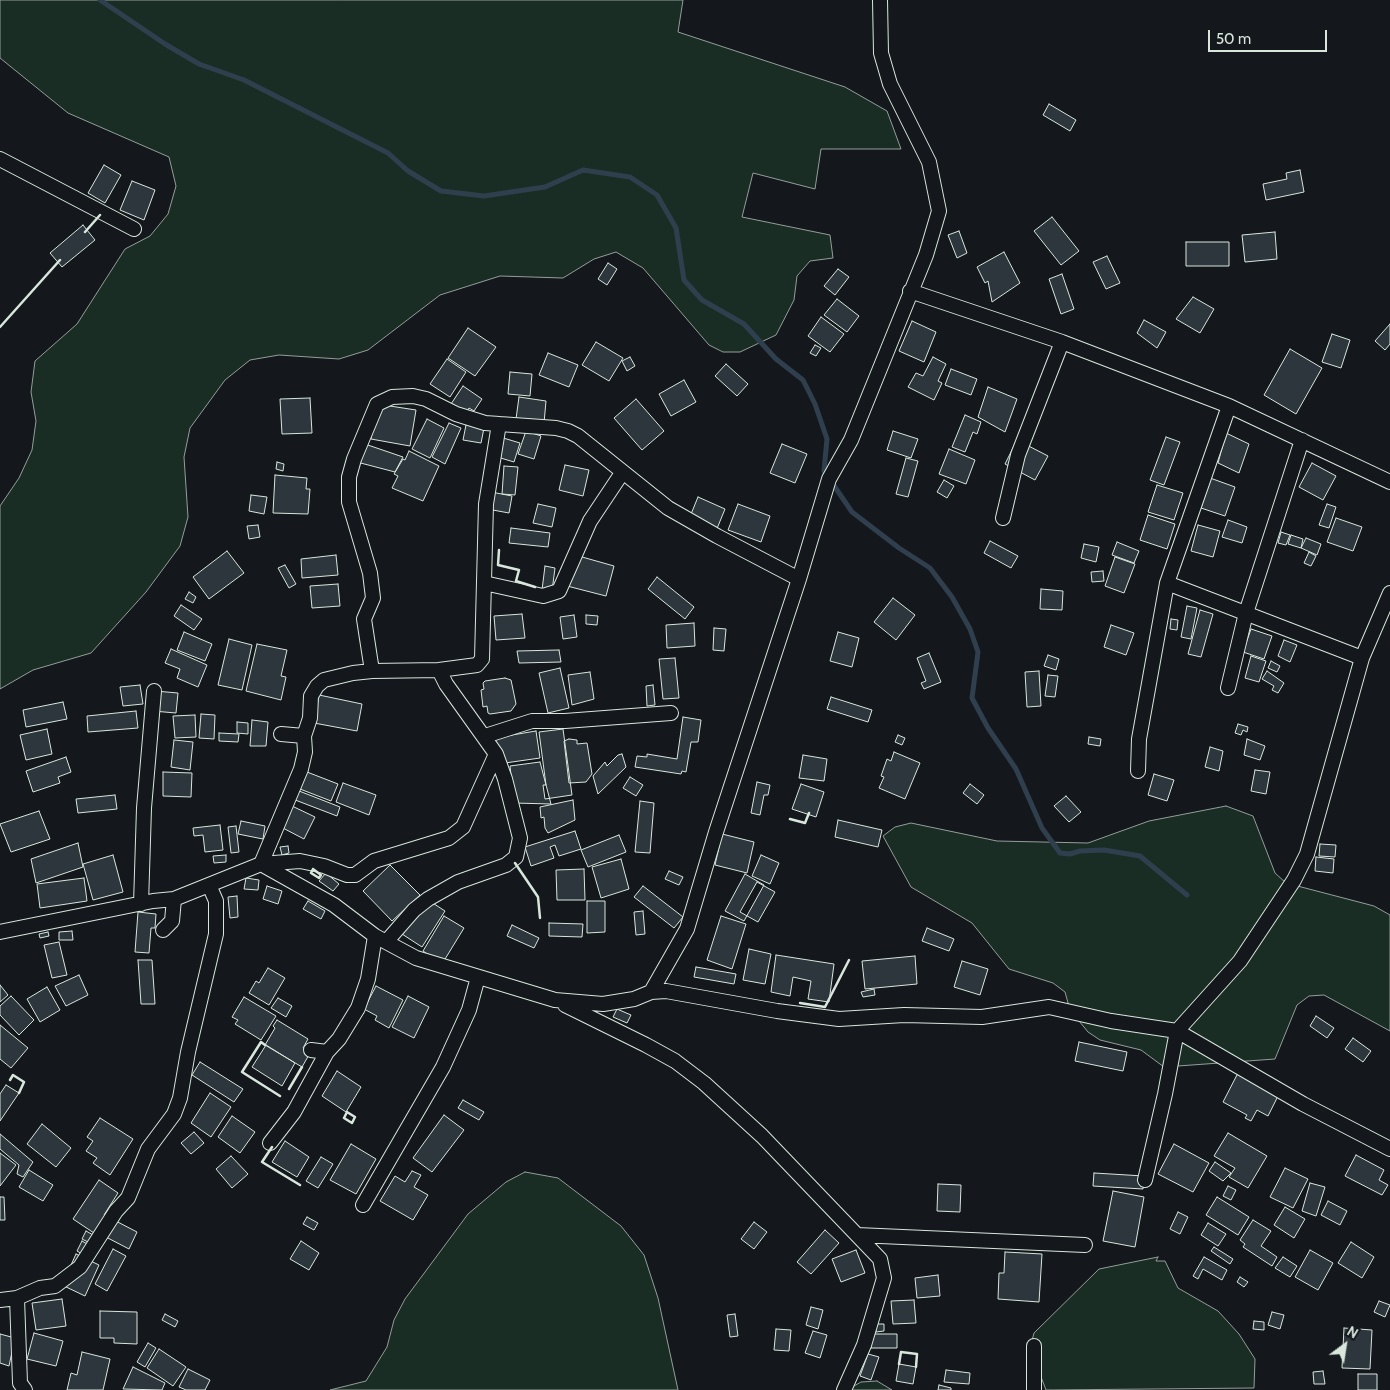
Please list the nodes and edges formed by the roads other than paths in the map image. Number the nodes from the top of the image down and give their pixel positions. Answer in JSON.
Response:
{"nodes":[{"id":1,"x":880,"y":0,"type":"edge"},
{"id":2,"x":0,"y":159,"type":"edge"},
{"id":3,"x":134,"y":229,"type":"dead end"},
{"id":4,"x":910,"y":290,"type":"junction"},
{"id":5,"x":1062,"y":342,"type":"junction"},
{"id":6,"x":1229,"y":406,"type":"junction"},
{"id":7,"x":499,"y":424,"type":"junction"},
{"id":8,"x":1302,"y":440,"type":"junction"},
{"id":9,"x":622,"y":473,"type":"junction"},
{"id":10,"x":1390,"y":482,"type":"edge"},
{"id":11,"x":1003,"y":518,"type":"dead end"},
{"id":12,"x":800,"y":579,"type":"junction"},
{"id":13,"x":484,"y":582,"type":"junction"},
{"id":14,"x":1167,"y":583,"type":"junction"},
{"id":15,"x":1390,"y":593,"type":"edge"},
{"id":16,"x":1246,"y":613,"type":"junction"},
{"id":17,"x":1362,"y":658,"type":"junction"},
{"id":18,"x":372,"y":670,"type":"junction"},
{"id":19,"x":439,"y":670,"type":"junction"},
{"id":20,"x":1228,"y":688,"type":"dead end"},
{"id":21,"x":154,"y":690,"type":"dead end"},
{"id":22,"x":671,"y":713,"type":"dead end"},
{"id":23,"x":281,"y":734,"type":"dead end"},
{"id":24,"x":304,"y":736,"type":"junction"},
{"id":25,"x":485,"y":736,"type":"junction"},
{"id":26,"x":496,"y":754,"type":"junction"},
{"id":27,"x":1138,"y":770,"type":"dead end"},
{"id":28,"x":261,"y":864,"type":"junction"},
{"id":29,"x":210,"y":885,"type":"junction"},
{"id":30,"x":174,"y":899,"type":"junction"},
{"id":31,"x":140,"y":904,"type":"junction"},
{"id":32,"x":163,"y":930,"type":"dead end"},
{"id":33,"x":0,"y":932,"type":"edge"},
{"id":34,"x":381,"y":939,"type":"junction"},
{"id":35,"x":478,"y":977,"type":"junction"},
{"id":36,"x":651,"y":992,"type":"junction"},
{"id":37,"x":555,"y":1000,"type":"junction"},
{"id":38,"x":1176,"y":1031,"type":"junction"},
{"id":39,"x":311,"y":1050,"type":"dead end"},
{"id":40,"x":327,"y":1052,"type":"junction"},
{"id":41,"x":270,"y":1143,"type":"dead end"},
{"id":42,"x":1390,"y":1149,"type":"edge"},
{"id":43,"x":1145,"y":1180,"type":"dead end"},
{"id":44,"x":363,"y":1205,"type":"dead end"},
{"id":45,"x":857,"y":1235,"type":"junction"},
{"id":46,"x":1085,"y":1244,"type":"dead end"},
{"id":47,"x":17,"y":1298,"type":"junction"},
{"id":48,"x":0,"y":1300,"type":"edge"},
{"id":49,"x":1034,"y":1346,"type":"dead end"},
{"id":50,"x":25,"y":1390,"type":"edge"},
{"id":51,"x":844,"y":1390,"type":"edge"},
{"id":52,"x":1034,"y":1390,"type":"edge"}],
"edges":[{"from":1,"to":4,"type":"street"},
{"from":2,"to":3,"type":"street"},
{"from":4,"to":5,"type":"street"},
{"from":4,"to":12,"type":"street"},
{"from":5,"to":6,"type":"street"},
{"from":5,"to":11,"type":"street"},
{"from":6,"to":8,"type":"street"},
{"from":6,"to":14,"type":"street"},
{"from":7,"to":9,"type":"street"},
{"from":7,"to":13,"type":"street"},
{"from":7,"to":18,"type":"street"},
{"from":8,"to":10,"type":"street"},
{"from":8,"to":16,"type":"street"},
{"from":9,"to":12,"type":"street"},
{"from":9,"to":13,"type":"street"},
{"from":12,"to":36,"type":"street"},
{"from":13,"to":19,"type":"street"},
{"from":14,"to":16,"type":"street"},
{"from":14,"to":27,"type":"street"},
{"from":15,"to":17,"type":"street"},
{"from":16,"to":17,"type":"street"},
{"from":16,"to":20,"type":"street"},
{"from":17,"to":38,"type":"street"},
{"from":18,"to":19,"type":"street"},
{"from":18,"to":24,"type":"street"},
{"from":19,"to":25,"type":"street"},
{"from":21,"to":31,"type":"street"},
{"from":22,"to":25,"type":"street"},
{"from":23,"to":24,"type":"street"},
{"from":24,"to":28,"type":"street"},
{"from":25,"to":26,"type":"street"},
{"from":26,"to":28,"type":"street"},
{"from":26,"to":34,"type":"street"},
{"from":28,"to":29,"type":"street"},
{"from":28,"to":34,"type":"street"},
{"from":29,"to":30,"type":"street"},
{"from":29,"to":47,"type":"street"},
{"from":30,"to":31,"type":"street"},
{"from":30,"to":32,"type":"street"},
{"from":31,"to":33,"type":"street"},
{"from":34,"to":35,"type":"street"},
{"from":34,"to":40,"type":"street"},
{"from":35,"to":37,"type":"street"},
{"from":35,"to":44,"type":"street"},
{"from":36,"to":37,"type":"street"},
{"from":36,"to":38,"type":"street"},
{"from":37,"to":45,"type":"street"},
{"from":38,"to":42,"type":"street"},
{"from":38,"to":43,"type":"street"},
{"from":39,"to":40,"type":"street"},
{"from":40,"to":41,"type":"street"},
{"from":45,"to":46,"type":"street"},
{"from":45,"to":51,"type":"street"},
{"from":47,"to":48,"type":"street"},
{"from":47,"to":50,"type":"street"},
{"from":49,"to":52,"type":"street"}]}
